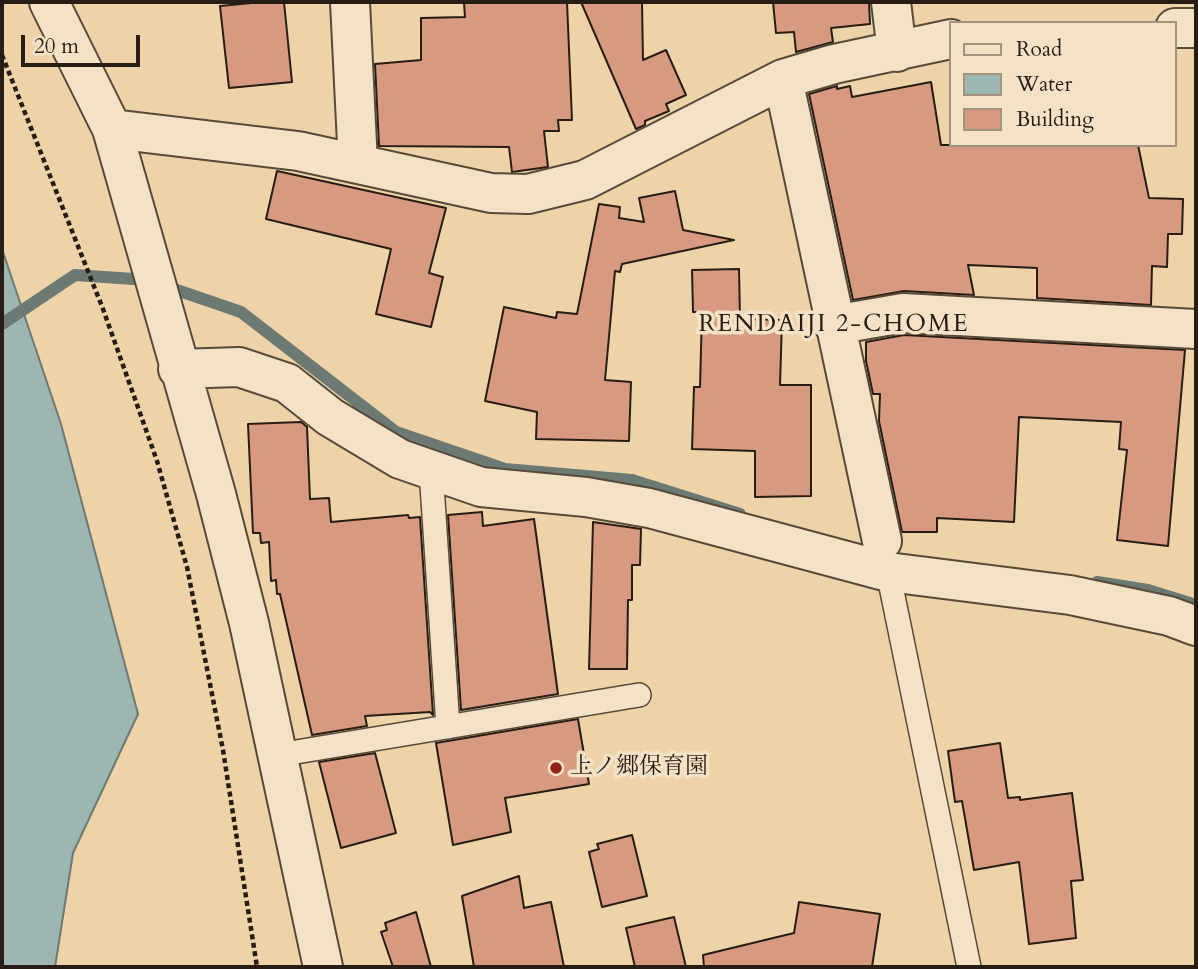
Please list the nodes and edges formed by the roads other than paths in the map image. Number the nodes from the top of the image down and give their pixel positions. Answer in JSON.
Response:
{"nodes":[{"id":1,"x":49,"y":2,"type":"edge"},
{"id":2,"x":350,"y":2,"type":"edge"},
{"id":3,"x":891,"y":2,"type":"edge"},
{"id":4,"x":1177,"y":28,"type":"edge"},
{"id":5,"x":1196,"y":28,"type":"edge"},
{"id":6,"x":950,"y":39,"type":"edge"},
{"id":7,"x":897,"y":51,"type":"junction"},
{"id":8,"x":783,"y":79,"type":"junction"},
{"id":9,"x":112,"y":129,"type":"junction"},
{"id":10,"x":358,"y":164,"type":"junction"},
{"id":11,"x":834,"y":325,"type":"junction"},
{"id":12,"x":1196,"y":329,"type":"edge"},
{"id":13,"x":178,"y":369,"type":"junction"},
{"id":14,"x":431,"y":470,"type":"junction"},
{"id":15,"x":886,"y":561,"type":"junction"},
{"id":16,"x":1196,"y":626,"type":"edge"},
{"id":17,"x":639,"y":695,"type":"dead end"},
{"id":18,"x":448,"y":727,"type":"junction"},
{"id":19,"x":278,"y":755,"type":"junction"},
{"id":20,"x":323,"y":967,"type":"edge"},
{"id":21,"x":969,"y":967,"type":"edge"}],
"edges":[{"from":1,"to":9,"type":"street"},
{"from":2,"to":10,"type":"street"},
{"from":3,"to":7,"type":"street"},
{"from":4,"to":5,"type":"street"},
{"from":6,"to":7,"type":"street"},
{"from":7,"to":8,"type":"street"},
{"from":8,"to":10,"type":"street"},
{"from":8,"to":11,"type":"street"},
{"from":9,"to":10,"type":"street"},
{"from":9,"to":13,"type":"street"},
{"from":11,"to":12,"type":"street"},
{"from":11,"to":15,"type":"street"},
{"from":13,"to":14,"type":"street"},
{"from":13,"to":19,"type":"street"},
{"from":14,"to":15,"type":"street"},
{"from":14,"to":18,"type":"lane"},
{"from":15,"to":16,"type":"street"},
{"from":15,"to":21,"type":"lane"},
{"from":17,"to":18,"type":"lane"},
{"from":18,"to":19,"type":"lane"},
{"from":19,"to":20,"type":"street"}]}
